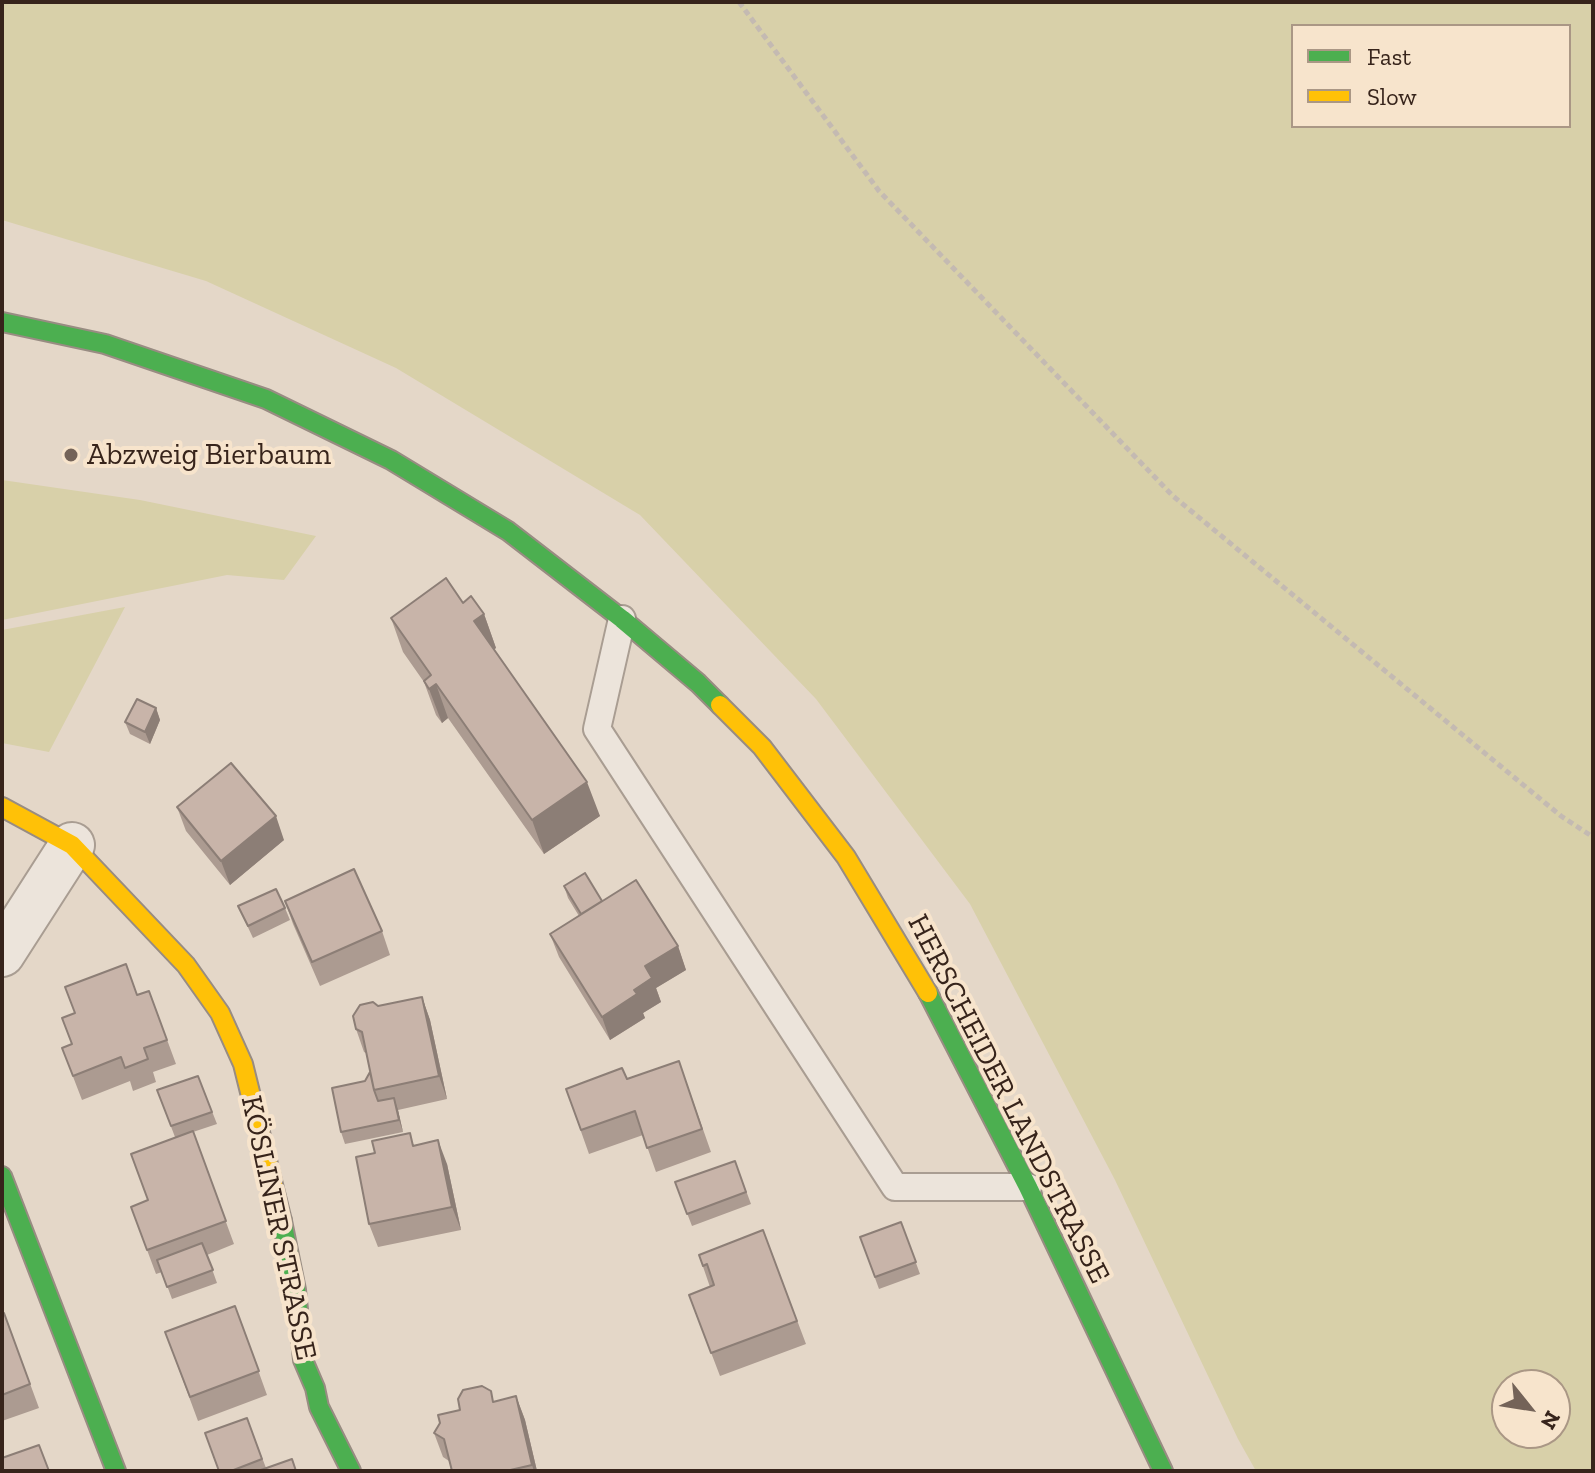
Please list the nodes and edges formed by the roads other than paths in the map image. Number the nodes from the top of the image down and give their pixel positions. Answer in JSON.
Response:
{"nodes":[{"id":1,"x":2,"y":322,"type":"edge"},
{"id":2,"x":622,"y":619,"type":"junction"},
{"id":3,"x":2,"y":807,"type":"edge"},
{"id":4,"x":72,"y":845,"type":"junction"},
{"id":5,"x":2,"y":954,"type":"edge"},
{"id":6,"x":2,"y":1176,"type":"edge"},
{"id":7,"x":1028,"y":1187,"type":"junction"},
{"id":8,"x":116,"y":1471,"type":"edge"},
{"id":9,"x":351,"y":1471,"type":"edge"},
{"id":10,"x":1163,"y":1471,"type":"edge"}],
"edges":[{"from":1,"to":2,"type":"main road","name":"HERSCHEIDER LANDSTRASSE"},
{"from":2,"to":7,"type":"main road","name":"HERSCHEIDER LANDSTRASSE"},
{"from":2,"to":7,"type":"lane"},
{"from":3,"to":4,"type":"main road","name":"KÖSLINER STRASSE"},
{"from":4,"to":5,"type":"street"},
{"from":4,"to":9,"type":"main road","name":"KÖSLINER STRASSE"},
{"from":6,"to":8,"type":"main road"},
{"from":7,"to":10,"type":"main road","name":"HERSCHEIDER LANDSTRASSE"}]}
